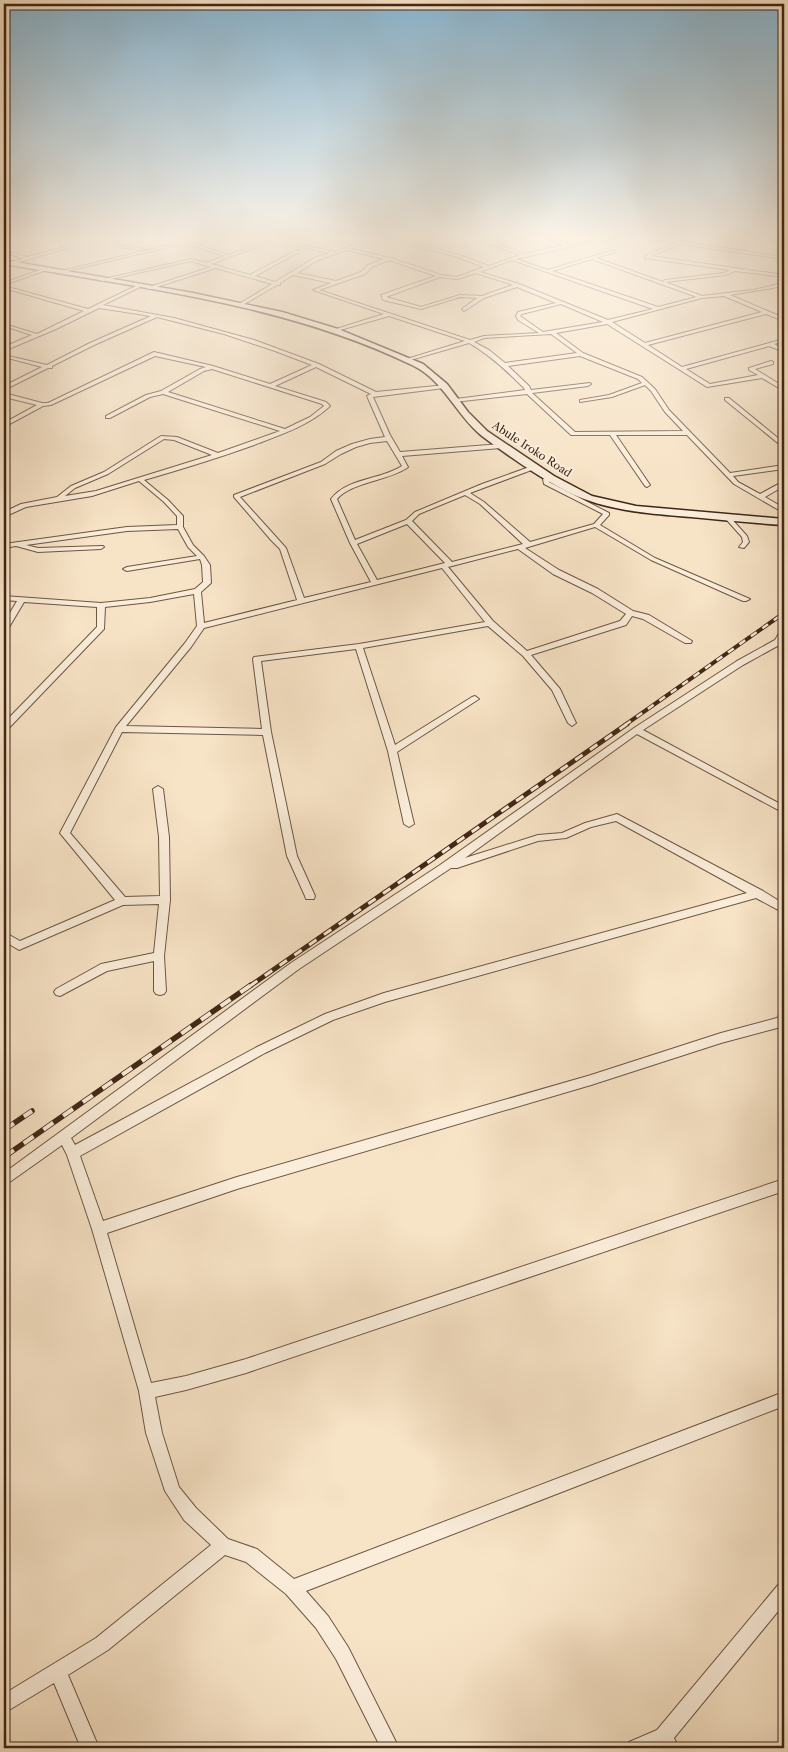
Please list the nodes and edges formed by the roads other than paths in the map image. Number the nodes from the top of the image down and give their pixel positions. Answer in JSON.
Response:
{"nodes":[{"id":1,"x":70,"y":320,"type":"edge"},
{"id":2,"x":147,"y":320,"type":"edge"},
{"id":3,"x":178,"y":320,"type":"edge"},
{"id":4,"x":299,"y":320,"type":"edge"},
{"id":5,"x":372,"y":320,"type":"edge"},
{"id":6,"x":402,"y":320,"type":"edge"},
{"id":7,"x":521,"y":320,"type":"edge"},
{"id":8,"x":602,"y":320,"type":"edge"},
{"id":9,"x":616,"y":320,"type":"edge"},
{"id":10,"x":739,"y":320,"type":"edge"},
{"id":11,"x":608,"y":322,"type":"junction"},
{"id":12,"x":4,"y":325,"type":"edge"},
{"id":13,"x":335,"y":331,"type":"junction"},
{"id":14,"x":552,"y":332,"type":"junction"},
{"id":15,"x":543,"y":334,"type":"junction"},
{"id":16,"x":36,"y":335,"type":"junction"},
{"id":17,"x":784,"y":340,"type":"edge"},
{"id":18,"x":469,"y":341,"type":"junction"},
{"id":19,"x":770,"y":344,"type":"junction"},
{"id":20,"x":643,"y":346,"type":"junction"},
{"id":21,"x":4,"y":349,"type":"edge"},
{"id":22,"x":784,"y":351,"type":"edge"},
{"id":23,"x":581,"y":354,"type":"junction"},
{"id":24,"x":4,"y":356,"type":"edge"},
{"id":25,"x":409,"y":360,"type":"junction"},
{"id":26,"x":771,"y":363,"type":"dead end"},
{"id":27,"x":317,"y":365,"type":"junction"},
{"id":28,"x":504,"y":365,"type":"junction"},
{"id":29,"x":50,"y":367,"type":"junction"},
{"id":30,"x":211,"y":368,"type":"junction"},
{"id":31,"x":680,"y":369,"type":"junction"},
{"id":32,"x":762,"y":376,"type":"junction"},
{"id":33,"x":646,"y":383,"type":"junction"},
{"id":34,"x":588,"y":384,"type":"dead end"},
{"id":35,"x":270,"y":386,"type":"junction"},
{"id":36,"x":444,"y":386,"type":"junction"},
{"id":37,"x":4,"y":388,"type":"edge"},
{"id":38,"x":784,"y":389,"type":"edge"},
{"id":39,"x":163,"y":392,"type":"junction"},
{"id":40,"x":529,"y":393,"type":"junction"},
{"id":41,"x":375,"y":394,"type":"junction"},
{"id":42,"x":4,"y":395,"type":"edge"},
{"id":43,"x":727,"y":399,"type":"dead end"},
{"id":44,"x":456,"y":401,"type":"junction"},
{"id":45,"x":582,"y":401,"type":"dead end"},
{"id":46,"x":42,"y":404,"type":"junction"},
{"id":47,"x":108,"y":417,"type":"dead end"},
{"id":48,"x":4,"y":425,"type":"edge"},
{"id":49,"x":285,"y":431,"type":"junction"},
{"id":50,"x":687,"y":433,"type":"junction"},
{"id":51,"x":612,"y":434,"type":"junction"},
{"id":52,"x":389,"y":439,"type":"junction"},
{"id":53,"x":501,"y":446,"type":"junction"},
{"id":54,"x":784,"y":446,"type":"edge"},
{"id":55,"x":398,"y":454,"type":"junction"},
{"id":56,"x":219,"y":456,"type":"junction"},
{"id":57,"x":535,"y":467,"type":"junction"},
{"id":58,"x":784,"y":467,"type":"edge"},
{"id":59,"x":729,"y":475,"type":"junction"},
{"id":60,"x":550,"y":478,"type":"junction"},
{"id":61,"x":140,"y":479,"type":"junction"},
{"id":62,"x":784,"y":483,"type":"edge"},
{"id":63,"x":647,"y":486,"type":"dead end"},
{"id":64,"x":466,"y":493,"type":"junction"},
{"id":65,"x":759,"y":497,"type":"junction"},
{"id":66,"x":59,"y":498,"type":"junction"},
{"id":67,"x":784,"y":511,"type":"edge"},
{"id":68,"x":4,"y":515,"type":"edge"},
{"id":69,"x":727,"y":517,"type":"junction"},
{"id":70,"x":408,"y":521,"type":"junction"},
{"id":71,"x":784,"y":522,"type":"edge"},
{"id":72,"x":596,"y":525,"type":"junction"},
{"id":73,"x":180,"y":527,"type":"junction"},
{"id":74,"x":353,"y":543,"type":"junction"},
{"id":75,"x":15,"y":544,"type":"junction"},
{"id":76,"x":528,"y":544,"type":"junction"},
{"id":77,"x":4,"y":546,"type":"edge"},
{"id":78,"x":101,"y":547,"type":"dead end"},
{"id":79,"x":519,"y":547,"type":"junction"},
{"id":80,"x":742,"y":547,"type":"dead end"},
{"id":81,"x":202,"y":557,"type":"junction"},
{"id":82,"x":448,"y":566,"type":"junction"},
{"id":83,"x":127,"y":569,"type":"dead end"},
{"id":84,"x":375,"y":582,"type":"junction"},
{"id":85,"x":197,"y":591,"type":"junction"},
{"id":86,"x":4,"y":598,"type":"edge"},
{"id":87,"x":746,"y":599,"type":"dead end"},
{"id":88,"x":22,"y":600,"type":"junction"},
{"id":89,"x":301,"y":601,"type":"junction"},
{"id":90,"x":102,"y":605,"type":"junction"},
{"id":91,"x":630,"y":613,"type":"junction"},
{"id":92,"x":490,"y":623,"type":"junction"},
{"id":93,"x":201,"y":626,"type":"junction"},
{"id":94,"x":4,"y":629,"type":"edge"},
{"id":95,"x":784,"y":632,"type":"edge"},
{"id":96,"x":688,"y":641,"type":"dead end"},
{"id":97,"x":359,"y":646,"type":"junction"},
{"id":98,"x":526,"y":654,"type":"junction"},
{"id":99,"x":475,"y":699,"type":"dead end"},
{"id":100,"x":572,"y":722,"type":"dead end"},
{"id":101,"x":4,"y":728,"type":"edge"},
{"id":102,"x":119,"y":729,"type":"junction"},
{"id":103,"x":637,"y":730,"type":"junction"},
{"id":104,"x":267,"y":732,"type":"junction"},
{"id":105,"x":392,"y":751,"type":"junction"},
{"id":106,"x":158,"y":788,"type":"dead end"},
{"id":107,"x":784,"y":810,"type":"edge"},
{"id":108,"x":410,"y":824,"type":"dead end"},
{"id":109,"x":444,"y":868,"type":"junction"},
{"id":110,"x":759,"y":894,"type":"junction"},
{"id":111,"x":310,"y":896,"type":"dead end"},
{"id":112,"x":165,"y":900,"type":"junction"},
{"id":113,"x":122,"y":901,"type":"junction"},
{"id":114,"x":784,"y":909,"type":"edge"},
{"id":115,"x":4,"y":936,"type":"edge"},
{"id":116,"x":159,"y":956,"type":"junction"},
{"id":117,"x":160,"y":991,"type":"dead end"},
{"id":118,"x":60,"y":992,"type":"dead end"},
{"id":119,"x":783,"y":1020,"type":"edge"},
{"id":120,"x":63,"y":1136,"type":"junction"},
{"id":121,"x":73,"y":1152,"type":"junction"},
{"id":122,"x":4,"y":1180,"type":"edge"},
{"id":123,"x":784,"y":1185,"type":"edge"},
{"id":124,"x":99,"y":1229,"type":"junction"},
{"id":125,"x":146,"y":1391,"type":"junction"},
{"id":126,"x":784,"y":1399,"type":"edge"},
{"id":127,"x":223,"y":1546,"type":"junction"},
{"id":128,"x":292,"y":1588,"type":"junction"},
{"id":129,"x":784,"y":1591,"type":"edge"},
{"id":130,"x":58,"y":1672,"type":"junction"},
{"id":131,"x":4,"y":1704,"type":"edge"},
{"id":132,"x":666,"y":1743,"type":"edge"},
{"id":133,"x":90,"y":1748,"type":"edge"},
{"id":134,"x":390,"y":1748,"type":"edge"},
{"id":135,"x":635,"y":1748,"type":"edge"}],
"edges":[{"from":1,"to":16,"type":"street"},
{"from":2,"to":29,"type":"street"},
{"from":3,"to":27,"type":"street"},
{"from":4,"to":13,"type":"street","name":"Abule Iroko Road"},
{"from":5,"to":13,"type":"street"},
{"from":6,"to":18,"type":"street"},
{"from":7,"to":15,"type":"street"},
{"from":8,"to":11,"type":"street"},
{"from":9,"to":11,"type":"street"},
{"from":10,"to":20,"type":"street"},
{"from":11,"to":14,"type":"street"},
{"from":11,"to":20,"type":"street"},
{"from":12,"to":16,"type":"street"},
{"from":13,"to":25,"type":"street","name":"Abule Iroko Road"},
{"from":14,"to":15,"type":"street"},
{"from":14,"to":23,"type":"street"},
{"from":15,"to":18,"type":"street"},
{"from":16,"to":21,"type":"street"},
{"from":17,"to":19,"type":"street"},
{"from":18,"to":25,"type":"street"},
{"from":18,"to":28,"type":"street"},
{"from":19,"to":22,"type":"street"},
{"from":19,"to":31,"type":"street"},
{"from":20,"to":31,"type":"street"},
{"from":23,"to":28,"type":"street"},
{"from":23,"to":33,"type":"street"},
{"from":24,"to":29,"type":"street"},
{"from":25,"to":36,"type":"street","name":"Abule Iroko Road"},
{"from":26,"to":32,"type":"street"},
{"from":27,"to":35,"type":"street"},
{"from":27,"to":41,"type":"street"},
{"from":28,"to":40,"type":"street"},
{"from":29,"to":37,"type":"street"},
{"from":30,"to":35,"type":"street"},
{"from":30,"to":39,"type":"street"},
{"from":30,"to":46,"type":"street"},
{"from":31,"to":32,"type":"street"},
{"from":32,"to":38,"type":"street"},
{"from":33,"to":45,"type":"street"},
{"from":33,"to":50,"type":"street"},
{"from":34,"to":40,"type":"street"},
{"from":35,"to":49,"type":"street"},
{"from":36,"to":41,"type":"street"},
{"from":36,"to":44,"type":"street","name":"Abule Iroko Road"},
{"from":39,"to":47,"type":"street"},
{"from":39,"to":49,"type":"street"},
{"from":40,"to":44,"type":"street"},
{"from":40,"to":51,"type":"street"},
{"from":41,"to":52,"type":"street"},
{"from":42,"to":46,"type":"street"},
{"from":43,"to":54,"type":"street"},
{"from":44,"to":53,"type":"street","name":"Abule Iroko Road"},
{"from":46,"to":48,"type":"street"},
{"from":49,"to":56,"type":"street"},
{"from":50,"to":51,"type":"street"},
{"from":50,"to":59,"type":"street"},
{"from":51,"to":63,"type":"street"},
{"from":52,"to":55,"type":"street"},
{"from":52,"to":89,"type":"street"},
{"from":53,"to":55,"type":"street"},
{"from":53,"to":57,"type":"street","name":"Abule Iroko Road"},
{"from":55,"to":74,"type":"street"},
{"from":56,"to":61,"type":"street"},
{"from":56,"to":66,"type":"street"},
{"from":57,"to":60,"type":"street","name":"Abule Iroko Road"},
{"from":57,"to":64,"type":"street"},
{"from":58,"to":59,"type":"street"},
{"from":59,"to":65,"type":"street"},
{"from":60,"to":69,"type":"street","name":"Abule Iroko Road"},
{"from":60,"to":72,"type":"street"},
{"from":61,"to":66,"type":"street"},
{"from":61,"to":73,"type":"street"},
{"from":62,"to":65,"type":"street"},
{"from":64,"to":70,"type":"street"},
{"from":64,"to":76,"type":"street"},
{"from":65,"to":67,"type":"street"},
{"from":66,"to":68,"type":"street"},
{"from":69,"to":71,"type":"street","name":"Abule Iroko Road"},
{"from":69,"to":80,"type":"street"},
{"from":70,"to":74,"type":"street"},
{"from":70,"to":82,"type":"street"},
{"from":72,"to":76,"type":"street"},
{"from":72,"to":87,"type":"street"},
{"from":73,"to":75,"type":"street"},
{"from":73,"to":81,"type":"street"},
{"from":74,"to":84,"type":"street"},
{"from":75,"to":77,"type":"street"},
{"from":75,"to":78,"type":"street"},
{"from":76,"to":79,"type":"street"},
{"from":79,"to":82,"type":"street"},
{"from":79,"to":91,"type":"street"},
{"from":81,"to":83,"type":"street"},
{"from":81,"to":85,"type":"street"},
{"from":82,"to":84,"type":"street"},
{"from":82,"to":92,"type":"street"},
{"from":84,"to":89,"type":"street"},
{"from":85,"to":90,"type":"street"},
{"from":85,"to":93,"type":"street"},
{"from":86,"to":88,"type":"street"},
{"from":88,"to":90,"type":"street"},
{"from":88,"to":94,"type":"street"},
{"from":89,"to":93,"type":"street"},
{"from":90,"to":101,"type":"street"},
{"from":91,"to":96,"type":"street"},
{"from":91,"to":98,"type":"street"},
{"from":92,"to":97,"type":"street"},
{"from":92,"to":98,"type":"street"},
{"from":93,"to":102,"type":"street"},
{"from":95,"to":103,"type":"street"},
{"from":97,"to":104,"type":"street"},
{"from":97,"to":105,"type":"street"},
{"from":98,"to":100,"type":"street"},
{"from":99,"to":105,"type":"street"},
{"from":102,"to":104,"type":"street"},
{"from":102,"to":113,"type":"street"},
{"from":103,"to":107,"type":"street"},
{"from":103,"to":109,"type":"street"},
{"from":104,"to":111,"type":"street"},
{"from":105,"to":108,"type":"street"},
{"from":106,"to":112,"type":"street"},
{"from":109,"to":110,"type":"street"},
{"from":109,"to":120,"type":"street"},
{"from":110,"to":114,"type":"street"},
{"from":110,"to":121,"type":"street"},
{"from":112,"to":113,"type":"street"},
{"from":112,"to":116,"type":"street"},
{"from":113,"to":115,"type":"street"},
{"from":116,"to":117,"type":"street"},
{"from":116,"to":118,"type":"street"},
{"from":119,"to":124,"type":"street"},
{"from":120,"to":121,"type":"street"},
{"from":120,"to":122,"type":"street"},
{"from":121,"to":124,"type":"street"},
{"from":123,"to":125,"type":"street"},
{"from":124,"to":125,"type":"street"},
{"from":125,"to":127,"type":"street"},
{"from":126,"to":128,"type":"street"},
{"from":127,"to":128,"type":"street"},
{"from":127,"to":130,"type":"street"},
{"from":128,"to":134,"type":"street"},
{"from":129,"to":132,"type":"street"},
{"from":130,"to":131,"type":"street"},
{"from":130,"to":133,"type":"street"},
{"from":132,"to":135,"type":"street"}]}
